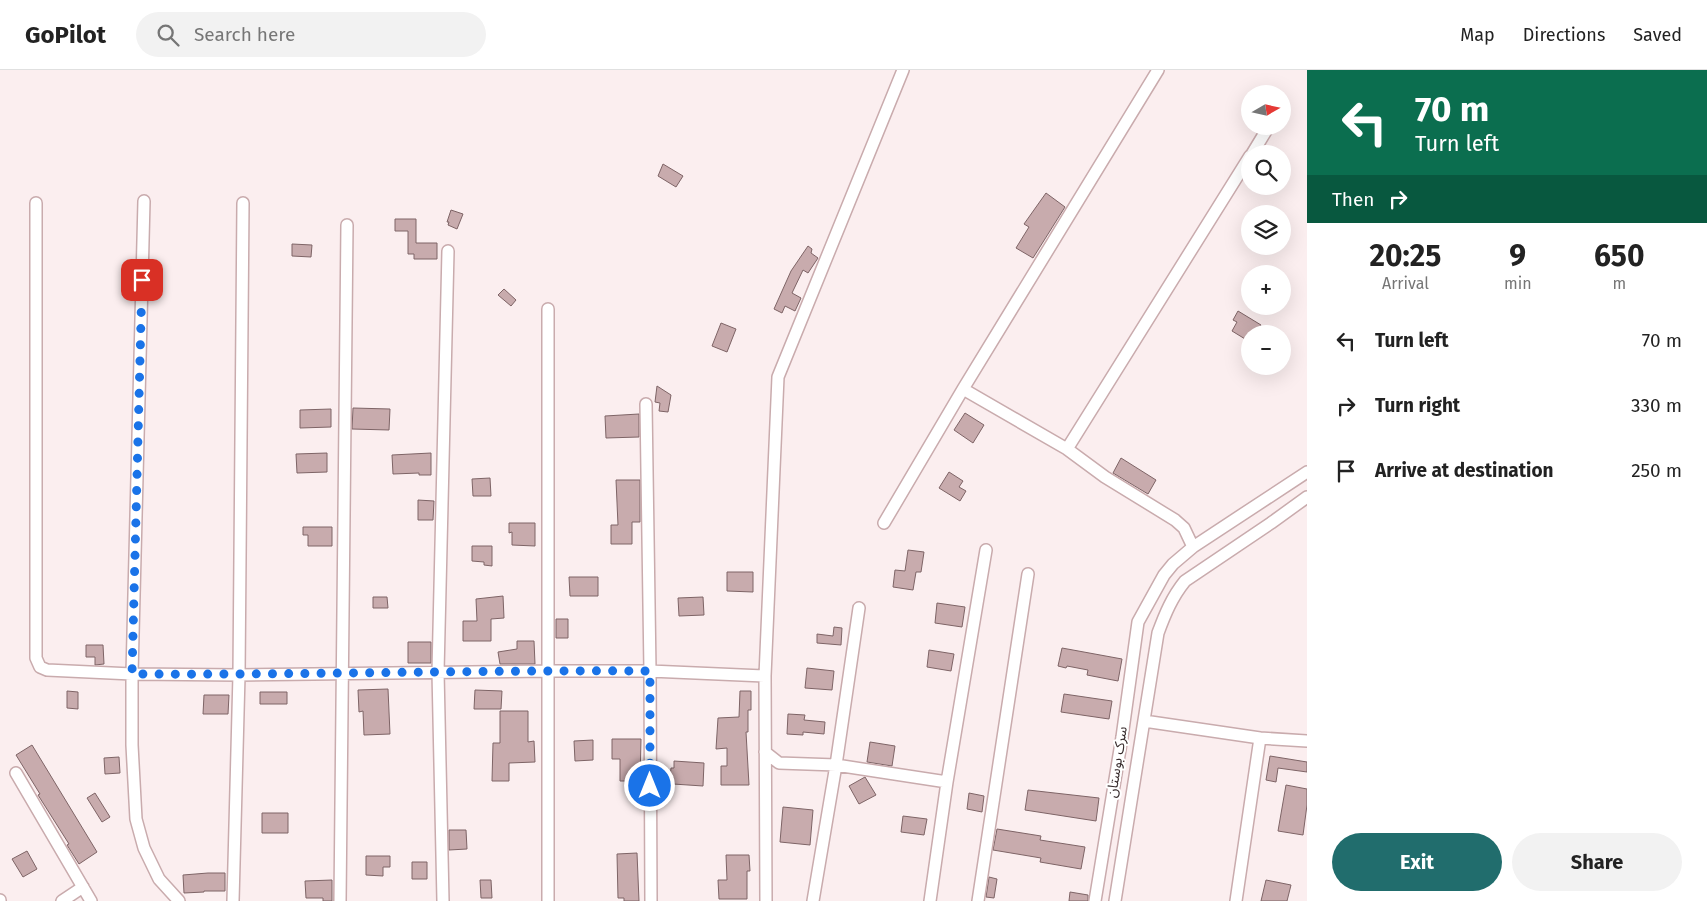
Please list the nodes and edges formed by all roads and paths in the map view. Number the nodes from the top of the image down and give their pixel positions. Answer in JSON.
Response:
{"nodes":[{"id":1,"x":903,"y":70,"type":"edge"},
{"id":2,"x":1158,"y":70,"type":"edge"},
{"id":3,"x":1241,"y":171,"type":"edge"},
{"id":4,"x":144,"y":201,"type":"dead end"},
{"id":5,"x":36,"y":203,"type":"dead end"},
{"id":6,"x":243,"y":203,"type":"dead end"},
{"id":7,"x":347,"y":225,"type":"dead end"},
{"id":8,"x":448,"y":251,"type":"dead end"},
{"id":9,"x":548,"y":309,"type":"dead end"},
{"id":10,"x":963,"y":389,"type":"junction"},
{"id":11,"x":646,"y":404,"type":"dead end"},
{"id":12,"x":1067,"y":450,"type":"junction"},
{"id":13,"x":1307,"y":472,"type":"edge"},
{"id":14,"x":1307,"y":496,"type":"edge"},
{"id":15,"x":884,"y":523,"type":"dead end"},
{"id":16,"x":1193,"y":547,"type":"junction"},
{"id":17,"x":986,"y":550,"type":"dead end"},
{"id":18,"x":1028,"y":574,"type":"dead end"},
{"id":19,"x":859,"y":608,"type":"dead end"},
{"id":20,"x":1138,"y":622,"type":"junction"},
{"id":21,"x":1158,"y":633,"type":"junction"},
{"id":22,"x":547,"y":671,"type":"junction"},
{"id":23,"x":650,"y":671,"type":"junction"},
{"id":24,"x":438,"y":672,"type":"junction"},
{"id":25,"x":342,"y":673,"type":"junction"},
{"id":26,"x":132,"y":674,"type":"junction"},
{"id":27,"x":239,"y":675,"type":"junction"},
{"id":28,"x":765,"y":676,"type":"junction"},
{"id":29,"x":1144,"y":721,"type":"junction"},
{"id":30,"x":1260,"y":738,"type":"junction"},
{"id":31,"x":1307,"y":740,"type":"edge"},
{"id":32,"x":765,"y":752,"type":"junction"},
{"id":33,"x":836,"y":765,"type":"junction"},
{"id":34,"x":16,"y":773,"type":"dead end"},
{"id":35,"x":947,"y":782,"type":"junction"},
{"id":36,"x":83,"y":887,"type":"junction"},
{"id":37,"x":62,"y":901,"type":"edge"},
{"id":38,"x":91,"y":901,"type":"edge"},
{"id":39,"x":179,"y":901,"type":"edge"},
{"id":40,"x":233,"y":901,"type":"edge"},
{"id":41,"x":340,"y":901,"type":"edge"},
{"id":42,"x":443,"y":901,"type":"edge"},
{"id":43,"x":548,"y":901,"type":"edge"},
{"id":44,"x":650,"y":901,"type":"edge"},
{"id":45,"x":766,"y":901,"type":"edge"},
{"id":46,"x":813,"y":901,"type":"edge"},
{"id":47,"x":930,"y":901,"type":"edge"},
{"id":48,"x":978,"y":901,"type":"edge"},
{"id":49,"x":1095,"y":901,"type":"edge"},
{"id":50,"x":1115,"y":901,"type":"edge"},
{"id":51,"x":1236,"y":901,"type":"edge"}],
"edges":[{"from":1,"to":28,"type":"street"},
{"from":2,"to":10,"type":"street"},
{"from":3,"to":12,"type":"street"},
{"from":4,"to":26,"type":"street"},
{"from":5,"to":26,"type":"street"},
{"from":6,"to":27,"type":"street"},
{"from":7,"to":25,"type":"street"},
{"from":8,"to":24,"type":"street"},
{"from":9,"to":22,"type":"street"},
{"from":10,"to":12,"type":"street"},
{"from":10,"to":15,"type":"street"},
{"from":11,"to":23,"type":"street"},
{"from":12,"to":16,"type":"street"},
{"from":13,"to":16,"type":"street"},
{"from":14,"to":21,"type":"street","name":"سرک بوستان"},
{"from":16,"to":20,"type":"street"},
{"from":17,"to":35,"type":"street"},
{"from":18,"to":48,"type":"street"},
{"from":19,"to":33,"type":"street"},
{"from":20,"to":21,"type":"street"},
{"from":20,"to":49,"type":"street","name":"سرک بوستان"},
{"from":21,"to":29,"type":"street","name":"سرک بوستان"},
{"from":22,"to":23,"type":"street"},
{"from":22,"to":24,"type":"street"},
{"from":22,"to":43,"type":"street"},
{"from":23,"to":28,"type":"street"},
{"from":23,"to":44,"type":"street"},
{"from":24,"to":25,"type":"street"},
{"from":24,"to":42,"type":"street"},
{"from":25,"to":27,"type":"street"},
{"from":25,"to":41,"type":"street"},
{"from":26,"to":27,"type":"street"},
{"from":26,"to":39,"type":"street"},
{"from":27,"to":40,"type":"street"},
{"from":28,"to":32,"type":"street"},
{"from":29,"to":30,"type":"street"},
{"from":29,"to":50,"type":"street","name":"سرک بوستان"},
{"from":30,"to":31,"type":"street"},
{"from":30,"to":51,"type":"street"},
{"from":32,"to":33,"type":"street"},
{"from":32,"to":45,"type":"street"},
{"from":33,"to":35,"type":"street"},
{"from":33,"to":46,"type":"street"},
{"from":34,"to":36,"type":"street"},
{"from":35,"to":47,"type":"street"},
{"from":36,"to":37,"type":"street"},
{"from":36,"to":38,"type":"street"}]}
